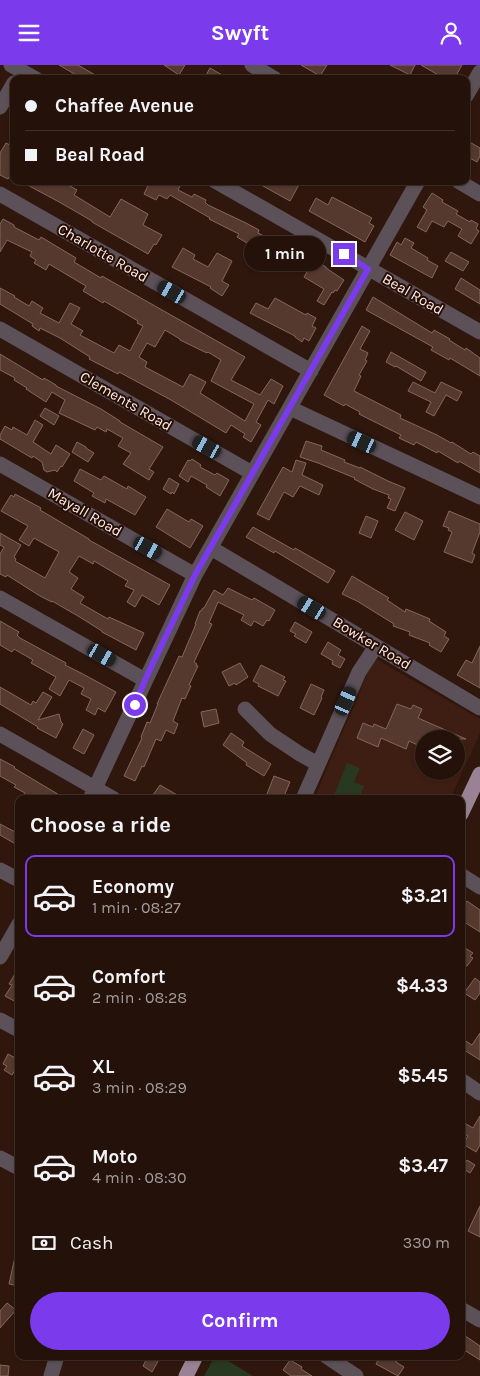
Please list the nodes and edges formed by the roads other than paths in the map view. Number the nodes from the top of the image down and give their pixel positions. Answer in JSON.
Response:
{"nodes":[{"id":1,"x":252,"y":65,"type":"edge"},
{"id":2,"x":480,"y":72,"type":"edge"},
{"id":3,"x":268,"y":75,"type":"edge"},
{"id":4,"x":10,"y":86,"type":"edge"},
{"id":5,"x":470,"y":89,"type":"edge"},
{"id":6,"x":0,"y":107,"type":"edge"},
{"id":7,"x":222,"y":185,"type":"edge"},
{"id":8,"x":416,"y":185,"type":"edge"},
{"id":9,"x":465,"y":185,"type":"edge"},
{"id":10,"x":0,"y":194,"type":"edge"},
{"id":11,"x":480,"y":194,"type":"edge"},
{"id":12,"x":368,"y":269,"type":"junction"},
{"id":13,"x":0,"y":329,"type":"edge"},
{"id":14,"x":480,"y":332,"type":"edge"},
{"id":15,"x":311,"y":371,"type":"junction"},
{"id":16,"x":290,"y":408,"type":"junction"},
{"id":17,"x":0,"y":464,"type":"edge"},
{"id":18,"x":252,"y":473,"type":"junction"},
{"id":19,"x":480,"y":497,"type":"edge"},
{"id":20,"x":211,"y":548,"type":"junction"},
{"id":21,"x":195,"y":575,"type":"junction"},
{"id":22,"x":0,"y":598,"type":"edge"},
{"id":23,"x":376,"y":646,"type":"junction"},
{"id":24,"x":145,"y":680,"type":"junction"},
{"id":25,"x":480,"y":708,"type":"edge"},
{"id":26,"x":244,"y":709,"type":"dead end"},
{"id":27,"x":0,"y":734,"type":"edge"},
{"id":28,"x":318,"y":764,"type":"junction"},
{"id":29,"x":480,"y":774,"type":"edge"},
{"id":30,"x":93,"y":793,"type":"edge"},
{"id":31,"x":305,"y":795,"type":"edge"},
{"id":32,"x":465,"y":806,"type":"edge"},
{"id":33,"x":0,"y":870,"type":"edge"},
{"id":34,"x":15,"y":878,"type":"edge"},
{"id":35,"x":465,"y":878,"type":"edge"},
{"id":36,"x":480,"y":887,"type":"edge"},
{"id":37,"x":15,"y":931,"type":"edge"},
{"id":38,"x":0,"y":957,"type":"edge"},
{"id":39,"x":0,"y":1020,"type":"edge"},
{"id":40,"x":15,"y":1029,"type":"edge"},
{"id":41,"x":465,"y":1083,"type":"edge"},
{"id":42,"x":480,"y":1093,"type":"edge"},
{"id":43,"x":465,"y":1311,"type":"edge"},
{"id":44,"x":480,"y":1320,"type":"edge"},
{"id":45,"x":57,"y":1360,"type":"edge"},
{"id":46,"x":194,"y":1360,"type":"edge"},
{"id":47,"x":332,"y":1360,"type":"edge"},
{"id":48,"x":51,"y":1376,"type":"edge"},
{"id":49,"x":186,"y":1376,"type":"edge"},
{"id":50,"x":356,"y":1376,"type":"edge"}],
"edges":[{"from":1,"to":3,"type":"street"},
{"from":2,"to":5,"type":"street"},
{"from":4,"to":6,"type":"street"},
{"from":7,"to":12,"type":"street","name":"Beal Road"},
{"from":8,"to":12,"type":"street"},
{"from":9,"to":11,"type":"street"},
{"from":10,"to":15,"type":"street","name":"Charlotte Road"},
{"from":12,"to":14,"type":"street","name":"Beal Road"},
{"from":12,"to":15,"type":"street"},
{"from":13,"to":18,"type":"street","name":"Clements Road"},
{"from":15,"to":16,"type":"street"},
{"from":16,"to":18,"type":"street"},
{"from":16,"to":19,"type":"street"},
{"from":17,"to":21,"type":"street","name":"Mayall Road"},
{"from":18,"to":20,"type":"street"},
{"from":20,"to":21,"type":"street"},
{"from":20,"to":23,"type":"street","name":"Bowker Road"},
{"from":21,"to":24,"type":"street"},
{"from":22,"to":24,"type":"street"},
{"from":23,"to":25,"type":"street","name":"Bowker Road"},
{"from":23,"to":28,"type":"street"},
{"from":24,"to":30,"type":"street"},
{"from":26,"to":28,"type":"street"},
{"from":27,"to":30,"type":"street"},
{"from":28,"to":31,"type":"street"},
{"from":29,"to":32,"type":"main road"},
{"from":33,"to":34,"type":"street"},
{"from":35,"to":36,"type":"street"},
{"from":37,"to":38,"type":"street"},
{"from":39,"to":40,"type":"street"},
{"from":41,"to":42,"type":"street"},
{"from":43,"to":44,"type":"street"},
{"from":45,"to":48,"type":"street"},
{"from":46,"to":49,"type":"main road"},
{"from":47,"to":50,"type":"street"}]}
